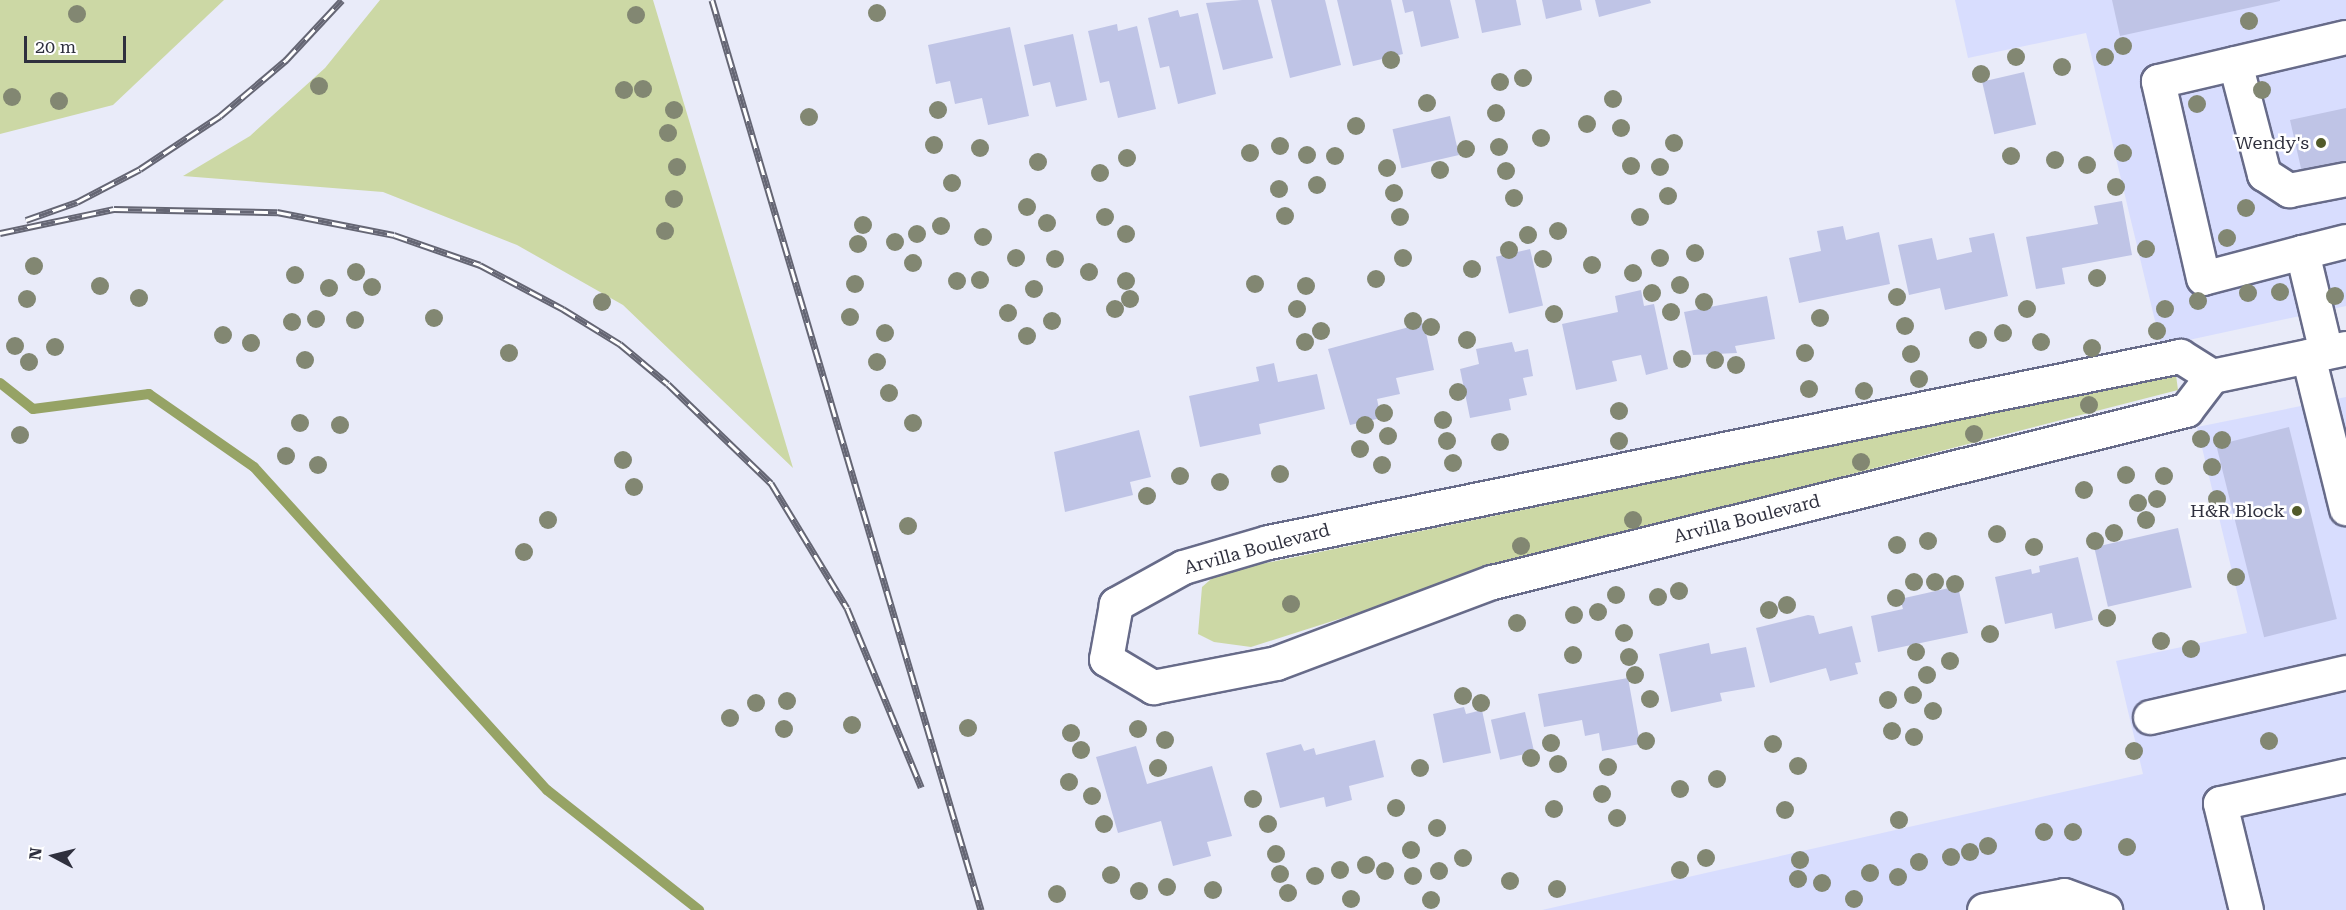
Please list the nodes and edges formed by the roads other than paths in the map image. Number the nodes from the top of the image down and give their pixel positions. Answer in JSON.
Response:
{"nodes":[{"id":1,"x":2346,"y":37,"type":"edge"},
{"id":2,"x":2235,"y":63,"type":"junction"},
{"id":3,"x":2346,"y":179,"type":"edge"},
{"id":4,"x":2346,"y":241,"type":"edge"},
{"id":5,"x":2302,"y":252,"type":"junction"},
{"id":6,"x":2326,"y":352,"type":"edge"},
{"id":7,"x":2212,"y":376,"type":"junction"},
{"id":8,"x":2341,"y":469,"type":"edge"},
{"id":9,"x":2346,"y":508,"type":"edge"},
{"id":10,"x":2346,"y":672,"type":"edge"},
{"id":11,"x":2150,"y":717,"type":"dead end"},
{"id":12,"x":2346,"y":775,"type":"edge"},
{"id":13,"x":1984,"y":910,"type":"edge"},
{"id":14,"x":2105,"y":910,"type":"edge"},
{"id":15,"x":2246,"y":910,"type":"edge"}],
"edges":[{"from":1,"to":2,"type":"street"},
{"from":2,"to":3,"type":"street"},
{"from":2,"to":5,"type":"street"},
{"from":4,"to":5,"type":"street"},
{"from":5,"to":6,"type":"street"},
{"from":6,"to":7,"type":"street"},
{"from":6,"to":8,"type":"street"},
{"from":7,"to":7,"type":"street","name":"Arvilla Boulevard"},
{"from":8,"to":9,"type":"street"},
{"from":10,"to":11,"type":"street"},
{"from":12,"to":15,"type":"street"},
{"from":13,"to":14,"type":"street"}]}
